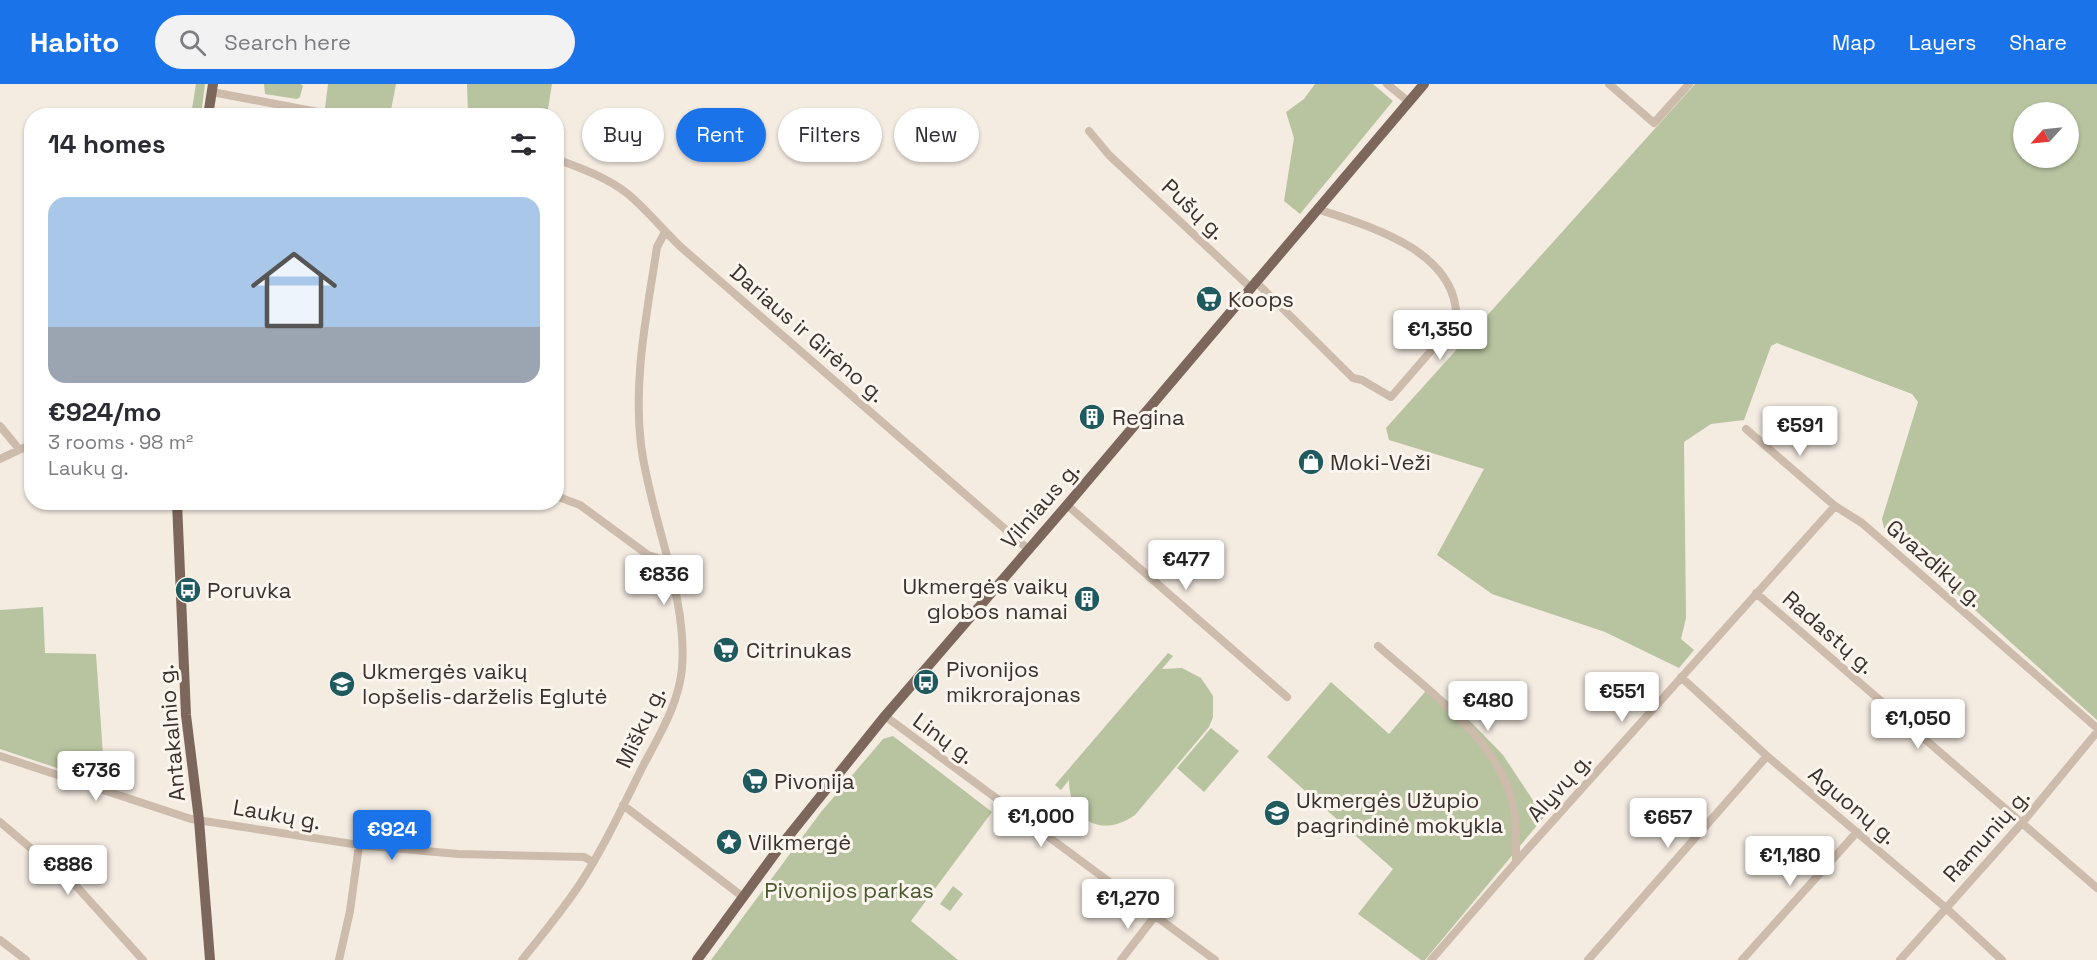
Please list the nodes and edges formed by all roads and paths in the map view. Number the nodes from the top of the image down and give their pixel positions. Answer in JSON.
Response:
{"nodes":[{"id":1,"x":1387,"y":84,"type":"edge"},
{"id":2,"x":1424,"y":84,"type":"edge"},
{"id":3,"x":1609,"y":84,"type":"edge"},
{"id":4,"x":1689,"y":84,"type":"edge"},
{"id":5,"x":212,"y":88,"type":"edge"},
{"id":6,"x":1409,"y":102,"type":"junction"},
{"id":7,"x":209,"y":108,"type":"edge"},
{"id":8,"x":303,"y":108,"type":"edge"},
{"id":9,"x":1089,"y":131,"type":"dead end"},
{"id":10,"x":564,"y":162,"type":"edge"},
{"id":11,"x":1317,"y":209,"type":"junction"},
{"id":12,"x":665,"y":232,"type":"junction"},
{"id":13,"x":1253,"y":284,"type":"junction"},
{"id":14,"x":0,"y":426,"type":"edge"},
{"id":15,"x":1746,"y":429,"type":"dead end"},
{"id":16,"x":24,"y":447,"type":"edge"},
{"id":17,"x":19,"y":449,"type":"junction"},
{"id":18,"x":0,"y":459,"type":"edge"},
{"id":19,"x":564,"y":499,"type":"edge"},
{"id":20,"x":1067,"y":505,"type":"junction"},
{"id":21,"x":1835,"y":506,"type":"junction"},
{"id":22,"x":177,"y":510,"type":"edge"},
{"id":23,"x":1028,"y":549,"type":"junction"},
{"id":24,"x":667,"y":561,"type":"junction"},
{"id":25,"x":1756,"y":592,"type":"junction"},
{"id":26,"x":1378,"y":646,"type":"dead end"},
{"id":27,"x":1681,"y":677,"type":"junction"},
{"id":28,"x":1287,"y":697,"type":"dead end"},
{"id":29,"x":885,"y":716,"type":"junction"},
{"id":30,"x":2097,"y":730,"type":"edge"},
{"id":31,"x":0,"y":756,"type":"edge"},
{"id":32,"x":1767,"y":756,"type":"junction"},
{"id":33,"x":623,"y":805,"type":"junction"},
{"id":34,"x":198,"y":820,"type":"junction"},
{"id":35,"x":0,"y":822,"type":"edge"},
{"id":36,"x":2022,"y":823,"type":"junction"},
{"id":37,"x":1857,"y":832,"type":"junction"},
{"id":38,"x":359,"y":845,"type":"junction"},
{"id":39,"x":593,"y":862,"type":"junction"},
{"id":40,"x":1516,"y":862,"type":"junction"},
{"id":41,"x":2097,"y":888,"type":"edge"},
{"id":42,"x":743,"y":897,"type":"junction"},
{"id":43,"x":1946,"y":908,"type":"junction"},
{"id":44,"x":1155,"y":916,"type":"junction"},
{"id":45,"x":0,"y":940,"type":"edge"},
{"id":46,"x":26,"y":960,"type":"edge"},
{"id":47,"x":143,"y":960,"type":"edge"},
{"id":48,"x":210,"y":960,"type":"edge"},
{"id":49,"x":339,"y":960,"type":"edge"},
{"id":50,"x":522,"y":960,"type":"edge"},
{"id":51,"x":697,"y":960,"type":"edge"},
{"id":52,"x":1121,"y":960,"type":"edge"},
{"id":53,"x":1215,"y":960,"type":"edge"},
{"id":54,"x":1431,"y":960,"type":"edge"},
{"id":55,"x":1588,"y":960,"type":"edge"},
{"id":56,"x":1742,"y":960,"type":"edge"},
{"id":57,"x":1900,"y":960,"type":"edge"},
{"id":58,"x":2002,"y":960,"type":"edge"}],
"edges":[{"from":1,"to":6,"type":"street"},
{"from":2,"to":6,"type":"main road","name":"Vilniaus g."},
{"from":3,"to":4,"type":"street"},
{"from":5,"to":7,"type":"main road"},
{"from":5,"to":8,"type":"street"},
{"from":6,"to":11,"type":"main road","name":"Vilniaus g."},
{"from":9,"to":13,"type":"street","name":"Pušų g."},
{"from":10,"to":12,"type":"street","name":"Dariaus ir Girėno g."},
{"from":11,"to":13,"type":"main road","name":"Vilniaus g."},
{"from":11,"to":13,"type":"street","name":"Pušų g."},
{"from":12,"to":23,"type":"street","name":"Dariaus ir Girėno g."},
{"from":12,"to":24,"type":"street","name":"Miškų g."},
{"from":13,"to":20,"type":"main road","name":"Vilniaus g."},
{"from":14,"to":17,"type":"street"},
{"from":15,"to":21,"type":"street","name":"Gvazdikų g."},
{"from":16,"to":17,"type":"street"},
{"from":17,"to":18,"type":"street"},
{"from":19,"to":24,"type":"street"},
{"from":20,"to":23,"type":"main road","name":"Vilniaus g."},
{"from":20,"to":28,"type":"street"},
{"from":21,"to":25,"type":"street","name":"Alyvų g."},
{"from":21,"to":30,"type":"street","name":"Gvazdikų g."},
{"from":22,"to":34,"type":"main road","name":"Antakalnio g."},
{"from":23,"to":29,"type":"main road","name":"Vilniaus g."},
{"from":24,"to":33,"type":"street","name":"Miškų g."},
{"from":25,"to":27,"type":"street","name":"Alyvų g."},
{"from":25,"to":36,"type":"street","name":"Radastų g."},
{"from":26,"to":40,"type":"street"},
{"from":27,"to":32,"type":"street","name":"Aguonų g."},
{"from":27,"to":40,"type":"street","name":"Alyvų g."},
{"from":29,"to":42,"type":"main road","name":"Vilniaus g."},
{"from":29,"to":44,"type":"street","name":"Linų g."},
{"from":30,"to":36,"type":"street","name":"Ramunių g."},
{"from":31,"to":34,"type":"street","name":"Laukų g."},
{"from":32,"to":37,"type":"street","name":"Aguonų g."},
{"from":32,"to":55,"type":"street"},
{"from":33,"to":39,"type":"street","name":"Miškų g."},
{"from":33,"to":42,"type":"street"},
{"from":34,"to":38,"type":"street","name":"Laukų g."},
{"from":34,"to":48,"type":"main road","name":"Antakalnio g."},
{"from":35,"to":47,"type":"street"},
{"from":36,"to":41,"type":"street","name":"Radastų g."},
{"from":36,"to":43,"type":"street","name":"Ramunių g."},
{"from":37,"to":43,"type":"street","name":"Aguonų g."},
{"from":37,"to":56,"type":"street"},
{"from":38,"to":39,"type":"street","name":"Laukų g."},
{"from":38,"to":49,"type":"street"},
{"from":39,"to":50,"type":"street","name":"Miškų g."},
{"from":40,"to":54,"type":"street","name":"Alyvų g."},
{"from":42,"to":51,"type":"main road","name":"Vilniaus g."},
{"from":43,"to":57,"type":"street","name":"Ramunių g."},
{"from":43,"to":58,"type":"street","name":"Aguonų g."},
{"from":44,"to":52,"type":"street"},
{"from":44,"to":53,"type":"street","name":"Linų g."},
{"from":45,"to":46,"type":"street"}]}
